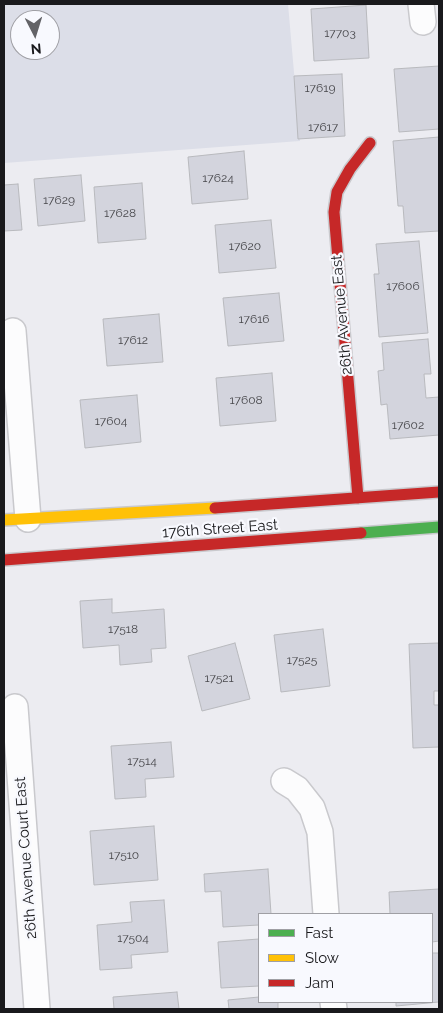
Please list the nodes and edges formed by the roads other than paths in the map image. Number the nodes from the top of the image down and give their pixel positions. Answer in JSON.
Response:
{"nodes":[{"id":1,"x":370,"y":143,"type":"dead end"},
{"id":2,"x":13,"y":332,"type":"dead end"},
{"id":3,"x":439,"y":492,"type":"edge"},
{"id":4,"x":402,"y":495,"type":"junction"},
{"id":5,"x":358,"y":498,"type":"junction"},
{"id":6,"x":396,"y":507,"type":"dead end"},
{"id":7,"x":28,"y":518,"type":"junction"},
{"id":8,"x":4,"y":520,"type":"edge"},
{"id":9,"x":439,"y":527,"type":"edge"},
{"id":10,"x":201,"y":532,"type":"dead end"},
{"id":11,"x":189,"y":547,"type":"junction"},
{"id":12,"x":4,"y":560,"type":"edge"},
{"id":13,"x":15,"y":707,"type":"dead end"},
{"id":14,"x":284,"y":781,"type":"dead end"},
{"id":15,"x":326,"y":913,"type":"edge"},
{"id":16,"x":37,"y":1009,"type":"edge"}],
"edges":[{"from":1,"to":5,"type":"main road","name":"26th Avenue East"},
{"from":2,"to":7,"type":"street"},
{"from":3,"to":4,"type":"main road","name":"176th Street East"},
{"from":4,"to":5,"type":"main road","name":"176th Street East"},
{"from":4,"to":6,"type":"main road"},
{"from":5,"to":7,"type":"main road","name":"176th Street East"},
{"from":7,"to":8,"type":"main road","name":"176th Street East"},
{"from":9,"to":11,"type":"main road","name":"176th Street East"},
{"from":10,"to":11,"type":"main road"},
{"from":11,"to":12,"type":"main road","name":"176th Street East"},
{"from":13,"to":16,"type":"street","name":"26th Avenue Court East"},
{"from":14,"to":15,"type":"street"}]}
